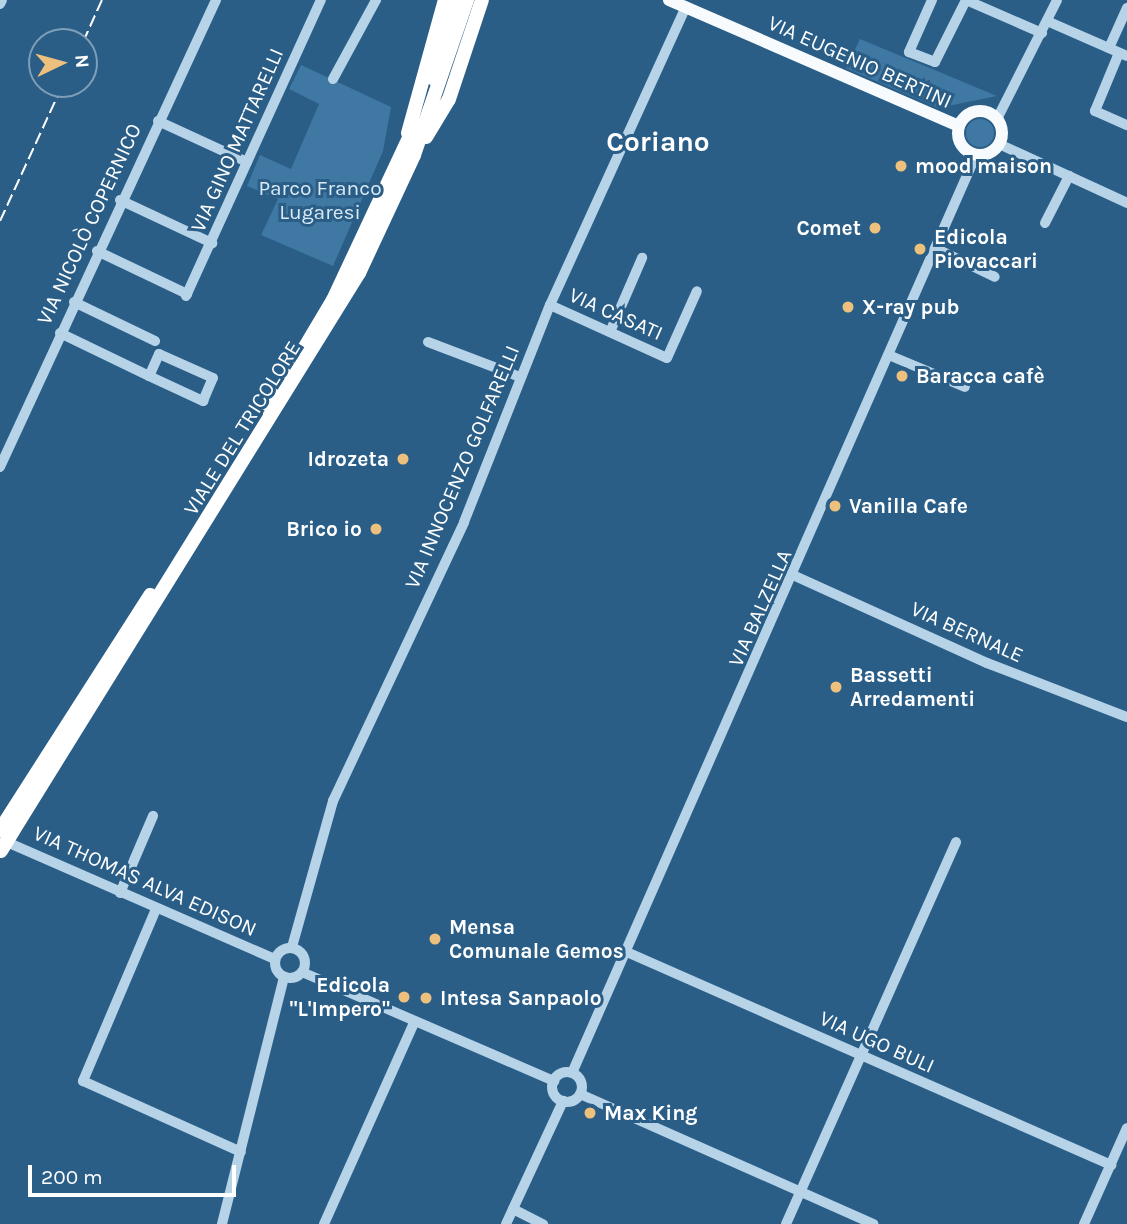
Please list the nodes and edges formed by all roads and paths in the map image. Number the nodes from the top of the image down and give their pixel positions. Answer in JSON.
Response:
{"nodes":[{"id":1,"x":216,"y":0,"type":"edge"},
{"id":2,"x":321,"y":0,"type":"edge"},
{"id":3,"x":376,"y":0,"type":"edge"},
{"id":4,"x":445,"y":0,"type":"edge"},
{"id":5,"x":456,"y":0,"type":"edge"},
{"id":6,"x":467,"y":0,"type":"edge"},
{"id":7,"x":482,"y":0,"type":"edge"},
{"id":8,"x":669,"y":0,"type":"edge"},
{"id":9,"x":932,"y":0,"type":"edge"},
{"id":10,"x":966,"y":0,"type":"edge"},
{"id":11,"x":1057,"y":0,"type":"edge"},
{"id":12,"x":686,"y":7,"type":"junction"},
{"id":13,"x":1127,"y":8,"type":"edge"},
{"id":14,"x":1047,"y":21,"type":"junction"},
{"id":15,"x":1042,"y":33,"type":"junction"},
{"id":16,"x":1109,"y":48,"type":"junction"},
{"id":17,"x":1123,"y":54,"type":"edge"},
{"id":18,"x":333,"y":79,"type":"dead end"},
{"id":19,"x":997,"y":119,"type":"junction"},
{"id":20,"x":159,"y":121,"type":"junction"},
{"id":21,"x":1127,"y":125,"type":"edge"},
{"id":22,"x":959,"y":126,"type":"junction"},
{"id":23,"x":999,"y":144,"type":"junction"},
{"id":24,"x":410,"y":151,"type":"junction"},
{"id":25,"x":976,"y":155,"type":"junction"},
{"id":26,"x":247,"y":162,"type":"junction"},
{"id":27,"x":1069,"y":176,"type":"junction"},
{"id":28,"x":120,"y":200,"type":"junction"},
{"id":29,"x":1127,"y":203,"type":"edge"},
{"id":30,"x":1045,"y":223,"type":"dead end"},
{"id":31,"x":212,"y":243,"type":"junction"},
{"id":32,"x":937,"y":249,"type":"junction"},
{"id":33,"x":97,"y":251,"type":"junction"},
{"id":34,"x":642,"y":258,"type":"dead end"},
{"id":35,"x":995,"y":277,"type":"dead end"},
{"id":36,"x":697,"y":291,"type":"dead end"},
{"id":37,"x":74,"y":302,"type":"junction"},
{"id":38,"x":550,"y":305,"type":"junction"},
{"id":39,"x":610,"y":332,"type":"junction"},
{"id":40,"x":60,"y":333,"type":"junction"},
{"id":41,"x":155,"y":341,"type":"dead end"},
{"id":42,"x":428,"y":342,"type":"dead end"},
{"id":43,"x":891,"y":356,"type":"junction"},
{"id":44,"x":149,"y":376,"type":"junction"},
{"id":45,"x":520,"y":377,"type":"junction"},
{"id":46,"x":965,"y":387,"type":"dead end"},
{"id":47,"x":0,"y":467,"type":"edge"},
{"id":48,"x":795,"y":576,"type":"junction"},
{"id":49,"x":1127,"y":717,"type":"edge"},
{"id":50,"x":153,"y":816,"type":"dead end"},
{"id":51,"x":4,"y":831,"type":"edge"},
{"id":52,"x":956,"y":842,"type":"dead end"},
{"id":53,"x":0,"y":852,"type":"edge"},
{"id":54,"x":120,"y":893,"type":"junction"},
{"id":55,"x":156,"y":909,"type":"junction"},
{"id":56,"x":292,"y":947,"type":"junction"},
{"id":57,"x":629,"y":953,"type":"junction"},
{"id":58,"x":275,"y":959,"type":"junction"},
{"id":59,"x":302,"y":972,"type":"junction"},
{"id":60,"x":284,"y":977,"type":"junction"},
{"id":61,"x":415,"y":1021,"type":"junction"},
{"id":62,"x":860,"y":1056,"type":"junction"},
{"id":63,"x":572,"y":1073,"type":"junction"},
{"id":64,"x":554,"y":1081,"type":"junction"},
{"id":65,"x":580,"y":1094,"type":"junction"},
{"id":66,"x":563,"y":1101,"type":"junction"},
{"id":67,"x":1127,"y":1128,"type":"edge"},
{"id":68,"x":242,"y":1152,"type":"junction"},
{"id":69,"x":1111,"y":1165,"type":"junction"},
{"id":70,"x":800,"y":1191,"type":"junction"},
{"id":71,"x":513,"y":1209,"type":"junction"},
{"id":72,"x":222,"y":1224,"type":"edge"},
{"id":73,"x":324,"y":1224,"type":"edge"},
{"id":74,"x":506,"y":1224,"type":"edge"},
{"id":75,"x":543,"y":1224,"type":"edge"},
{"id":76,"x":786,"y":1224,"type":"edge"},
{"id":77,"x":874,"y":1224,"type":"edge"},
{"id":78,"x":1084,"y":1224,"type":"edge"}],
"edges":[{"from":1,"to":20,"type":"street","name":"VIA NICOLÒ COPERNICO"},
{"from":2,"to":26,"type":"street","name":"VIA GINO MATTARELLI"},
{"from":3,"to":18,"type":"street"},
{"from":4,"to":24,"type":"highway"},
{"from":5,"to":24,"type":"highway","name":"VIALE DEL TRICOLORE"},
{"from":6,"to":24,"type":"highway","name":"VIALE DEL TRICOLORE"},
{"from":7,"to":24,"type":"highway"},
{"from":8,"to":12,"type":"main road","name":"VIA EUGENIO BERTINI"},
{"from":9,"to":10,"type":"street"},
{"from":10,"to":15,"type":"street"},
{"from":11,"to":14,"type":"street"},
{"from":12,"to":22,"type":"main road","name":"VIA EUGENIO BERTINI"},
{"from":12,"to":38,"type":"street","name":"VIA INNOCENZO GOLFARELLI"},
{"from":13,"to":16,"type":"street"},
{"from":14,"to":15,"type":"street"},
{"from":14,"to":16,"type":"street"},
{"from":15,"to":19,"type":"street"},
{"from":16,"to":17,"type":"street"},
{"from":17,"to":21,"type":"street"},
{"from":19,"to":22,"type":"main road"},
{"from":19,"to":23,"type":"main road"},
{"from":20,"to":26,"type":"street"},
{"from":20,"to":28,"type":"street","name":"VIA NICOLÒ COPERNICO"},
{"from":22,"to":25,"type":"main road"},
{"from":23,"to":25,"type":"main road"},
{"from":23,"to":27,"type":"street"},
{"from":24,"to":51,"type":"highway","name":"VIALE DEL TRICOLORE"},
{"from":25,"to":32,"type":"street","name":"VIA BALZELLA"},
{"from":26,"to":31,"type":"street","name":"VIA GINO MATTARELLI"},
{"from":27,"to":29,"type":"street"},
{"from":27,"to":30,"type":"street"},
{"from":28,"to":31,"type":"street"},
{"from":28,"to":33,"type":"street","name":"VIA NICOLÒ COPERNICO"},
{"from":31,"to":33,"type":"street","name":"VIA GINO MATTARELLI"},
{"from":32,"to":35,"type":"street"},
{"from":32,"to":43,"type":"street","name":"VIA BALZELLA"},
{"from":33,"to":37,"type":"street","name":"VIA NICOLÒ COPERNICO"},
{"from":34,"to":39,"type":"street"},
{"from":36,"to":39,"type":"street","name":"VIA CASATI"},
{"from":37,"to":40,"type":"street","name":"VIA NICOLÒ COPERNICO"},
{"from":37,"to":41,"type":"street"},
{"from":38,"to":39,"type":"street","name":"VIA CASATI"},
{"from":38,"to":45,"type":"street","name":"VIA INNOCENZO GOLFARELLI"},
{"from":40,"to":44,"type":"street"},
{"from":40,"to":47,"type":"street","name":"VIA NICOLÒ COPERNICO"},
{"from":42,"to":45,"type":"street"},
{"from":43,"to":46,"type":"street"},
{"from":43,"to":48,"type":"street","name":"VIA BALZELLA"},
{"from":44,"to":44,"type":"street"},
{"from":45,"to":56,"type":"street","name":"VIA INNOCENZO GOLFARELLI"},
{"from":48,"to":49,"type":"street","name":"VIA BERNALE"},
{"from":48,"to":57,"type":"street","name":"VIA BALZELLA"},
{"from":50,"to":54,"type":"street"},
{"from":51,"to":53,"type":"highway","name":"VIALE DEL TRICOLORE","bridge":true},
{"from":51,"to":54,"type":"street","name":"VIA THOMAS ALVA EDISON"},
{"from":52,"to":62,"type":"street"},
{"from":54,"to":55,"type":"street","name":"VIA THOMAS ALVA EDISON"},
{"from":55,"to":58,"type":"street","name":"VIA THOMAS ALVA EDISON"},
{"from":55,"to":68,"type":"street"},
{"from":56,"to":58,"type":"street"},
{"from":56,"to":59,"type":"street"},
{"from":57,"to":62,"type":"street","name":"VIA UGO BULI"},
{"from":57,"to":63,"type":"street","name":"VIA BALZELLA"},
{"from":58,"to":60,"type":"street"},
{"from":59,"to":60,"type":"street"},
{"from":59,"to":61,"type":"street"},
{"from":60,"to":68,"type":"street"},
{"from":61,"to":64,"type":"street"},
{"from":61,"to":73,"type":"street"},
{"from":62,"to":69,"type":"street","name":"VIA UGO BULI"},
{"from":62,"to":70,"type":"street"},
{"from":63,"to":64,"type":"street"},
{"from":63,"to":65,"type":"street"},
{"from":64,"to":66,"type":"street"},
{"from":65,"to":66,"type":"street"},
{"from":65,"to":70,"type":"street"},
{"from":66,"to":71,"type":"street"},
{"from":67,"to":69,"type":"street"},
{"from":68,"to":72,"type":"street"},
{"from":69,"to":78,"type":"street"},
{"from":70,"to":76,"type":"street"},
{"from":70,"to":77,"type":"street"},
{"from":71,"to":74,"type":"street"},
{"from":71,"to":75,"type":"street"}]}
